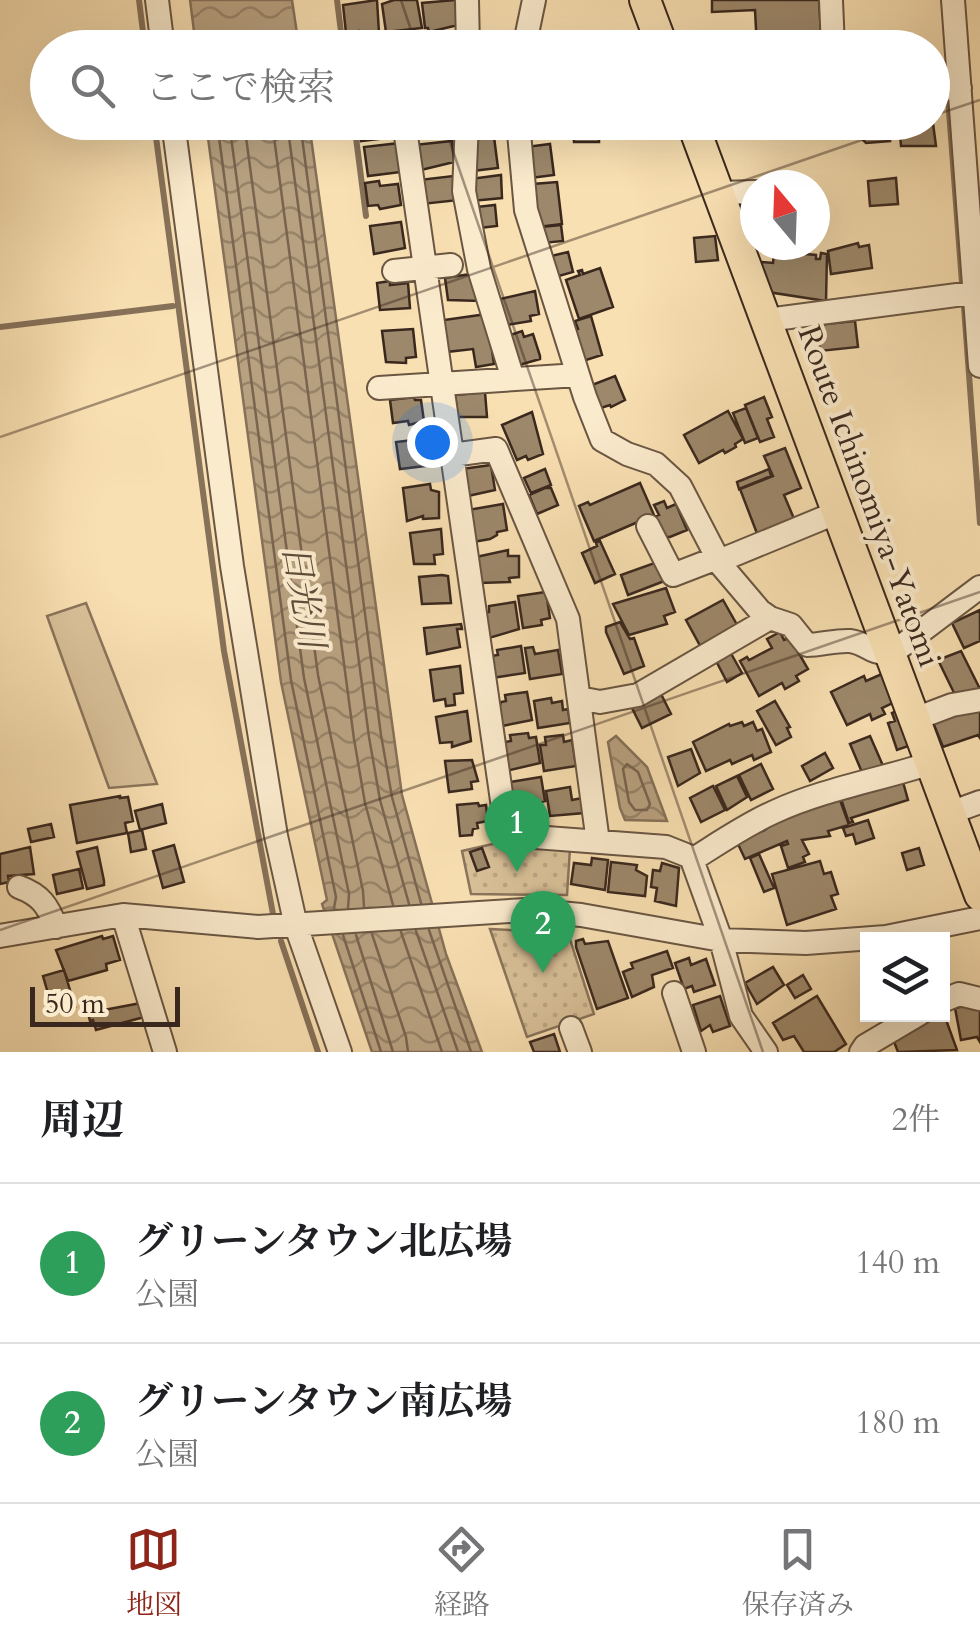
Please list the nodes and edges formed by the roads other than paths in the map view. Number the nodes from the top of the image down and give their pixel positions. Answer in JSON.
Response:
{"nodes":[{"id":1,"x":158,"y":0,"type":"edge"},
{"id":2,"x":466,"y":0,"type":"edge"},
{"id":3,"x":534,"y":0,"type":"edge"},
{"id":4,"x":645,"y":0,"type":"edge"},
{"id":5,"x":832,"y":0,"type":"edge"},
{"id":6,"x":953,"y":0,"type":"edge"},
{"id":7,"x":162,"y":30,"type":"edge"},
{"id":8,"x":467,"y":30,"type":"edge"},
{"id":9,"x":528,"y":30,"type":"edge"},
{"id":10,"x":656,"y":30,"type":"edge"},
{"id":11,"x":833,"y":30,"type":"edge"},
{"id":12,"x":967,"y":97,"type":"edge"},
{"id":13,"x":175,"y":140,"type":"edge"},
{"id":14,"x":407,"y":140,"type":"edge"},
{"id":15,"x":466,"y":140,"type":"edge"},
{"id":16,"x":520,"y":140,"type":"edge"},
{"id":17,"x":699,"y":140,"type":"edge"},
{"id":18,"x":740,"y":193,"type":"edge"},
{"id":19,"x":719,"y":194,"type":"junction"},
{"id":20,"x":451,"y":265,"type":"dead end"},
{"id":21,"x":425,"y":268,"type":"junction"},
{"id":22,"x":394,"y":272,"type":"dead end"},
{"id":23,"x":977,"y":292,"type":"edge"},
{"id":24,"x":767,"y":320,"type":"junction"},
{"id":25,"x":980,"y":366,"type":"edge"},
{"id":26,"x":578,"y":375,"type":"junction"},
{"id":27,"x":513,"y":379,"type":"junction"},
{"id":28,"x":442,"y":384,"type":"junction"},
{"id":29,"x":378,"y":388,"type":"dead end"},
{"id":30,"x":452,"y":455,"type":"junction"},
{"id":31,"x":838,"y":512,"type":"junction"},
{"id":32,"x":648,"y":526,"type":"dead end"},
{"id":33,"x":718,"y":560,"type":"junction"},
{"id":34,"x":980,"y":587,"type":"edge"},
{"id":35,"x":770,"y":618,"type":"junction"},
{"id":36,"x":891,"y":654,"type":"junction"},
{"id":37,"x":579,"y":698,"type":"junction"},
{"id":38,"x":980,"y":700,"type":"edge"},
{"id":39,"x":915,"y":718,"type":"junction"},
{"id":40,"x":931,"y":762,"type":"junction"},
{"id":41,"x":980,"y":802,"type":"edge"},
{"id":42,"x":950,"y":813,"type":"junction"},
{"id":43,"x":598,"y":842,"type":"junction"},
{"id":44,"x":692,"y":860,"type":"junction"},
{"id":45,"x":18,"y":888,"type":"dead end"},
{"id":46,"x":980,"y":895,"type":"edge"},
{"id":47,"x":123,"y":915,"type":"junction"},
{"id":48,"x":980,"y":918,"type":"edge"},
{"id":49,"x":300,"y":926,"type":"junction"},
{"id":50,"x":56,"y":928,"type":"junction"},
{"id":51,"x":0,"y":936,"type":"edge"},
{"id":52,"x":721,"y":940,"type":"junction"},
{"id":53,"x":674,"y":993,"type":"dead end"},
{"id":54,"x":950,"y":998,"type":"edge"},
{"id":55,"x":980,"y":999,"type":"edge"},
{"id":56,"x":742,"y":1016,"type":"junction"},
{"id":57,"x":908,"y":1022,"type":"edge"},
{"id":58,"x":571,"y":1028,"type":"dead end"},
{"id":59,"x":165,"y":1052,"type":"edge"},
{"id":60,"x":340,"y":1052,"type":"edge"},
{"id":61,"x":580,"y":1052,"type":"edge"},
{"id":62,"x":694,"y":1052,"type":"edge"},
{"id":63,"x":752,"y":1052,"type":"edge"},
{"id":64,"x":766,"y":1052,"type":"edge"},
{"id":65,"x":861,"y":1052,"type":"edge"}],
"edges":[{"from":1,"to":7,"type":"street"},
{"from":2,"to":8,"type":"street"},
{"from":3,"to":9,"type":"street"},
{"from":4,"to":10,"type":"main road"},
{"from":5,"to":11,"type":"street"},
{"from":6,"to":12,"type":"street"},
{"from":12,"to":23,"type":"street"},
{"from":13,"to":49,"type":"street"},
{"from":14,"to":21,"type":"street"},
{"from":15,"to":27,"type":"street"},
{"from":16,"to":26,"type":"street"},
{"from":17,"to":19,"type":"main road","name":"Route Ichinomiya-Yatomi"},
{"from":18,"to":19,"type":"street"},
{"from":19,"to":24,"type":"main road","name":"Route Ichinomiya-Yatomi"},
{"from":20,"to":21,"type":"street"},
{"from":21,"to":22,"type":"street"},
{"from":21,"to":28,"type":"street"},
{"from":23,"to":24,"type":"street"},
{"from":23,"to":25,"type":"street"},
{"from":24,"to":31,"type":"main road","name":"Route Ichinomiya-Yatomi"},
{"from":26,"to":27,"type":"street"},
{"from":26,"to":33,"type":"street"},
{"from":27,"to":28,"type":"street"},
{"from":28,"to":29,"type":"street"},
{"from":28,"to":30,"type":"street"},
{"from":30,"to":37,"type":"street"},
{"from":30,"to":43,"type":"street"},
{"from":31,"to":33,"type":"street"},
{"from":31,"to":36,"type":"main road","name":"Route Ichinomiya-Yatomi"},
{"from":32,"to":33,"type":"street"},
{"from":33,"to":35,"type":"street"},
{"from":34,"to":36,"type":"street"},
{"from":35,"to":36,"type":"street"},
{"from":35,"to":37,"type":"street"},
{"from":36,"to":39,"type":"main road","name":"Route Ichinomiya-Yatomi"},
{"from":37,"to":43,"type":"street"},
{"from":38,"to":39,"type":"street"},
{"from":39,"to":40,"type":"main road","name":"Route Ichinomiya-Yatomi"},
{"from":40,"to":42,"type":"main road","name":"Route Ichinomiya-Yatomi"},
{"from":40,"to":44,"type":"street"},
{"from":41,"to":42,"type":"street"},
{"from":42,"to":46,"type":"main road","name":"Route Ichinomiya-Yatomi"},
{"from":43,"to":44,"type":"street"},
{"from":44,"to":52,"type":"street"},
{"from":45,"to":50,"type":"street"},
{"from":47,"to":49,"type":"street"},
{"from":47,"to":50,"type":"street"},
{"from":47,"to":59,"type":"street"},
{"from":48,"to":52,"type":"street"},
{"from":49,"to":52,"type":"street"},
{"from":49,"to":60,"type":"street"},
{"from":50,"to":51,"type":"street"},
{"from":52,"to":56,"type":"street"},
{"from":53,"to":62,"type":"street"},
{"from":54,"to":55,"type":"street"},
{"from":56,"to":63,"type":"street"},
{"from":56,"to":64,"type":"street"},
{"from":57,"to":65,"type":"street"},
{"from":58,"to":61,"type":"street"}]}
